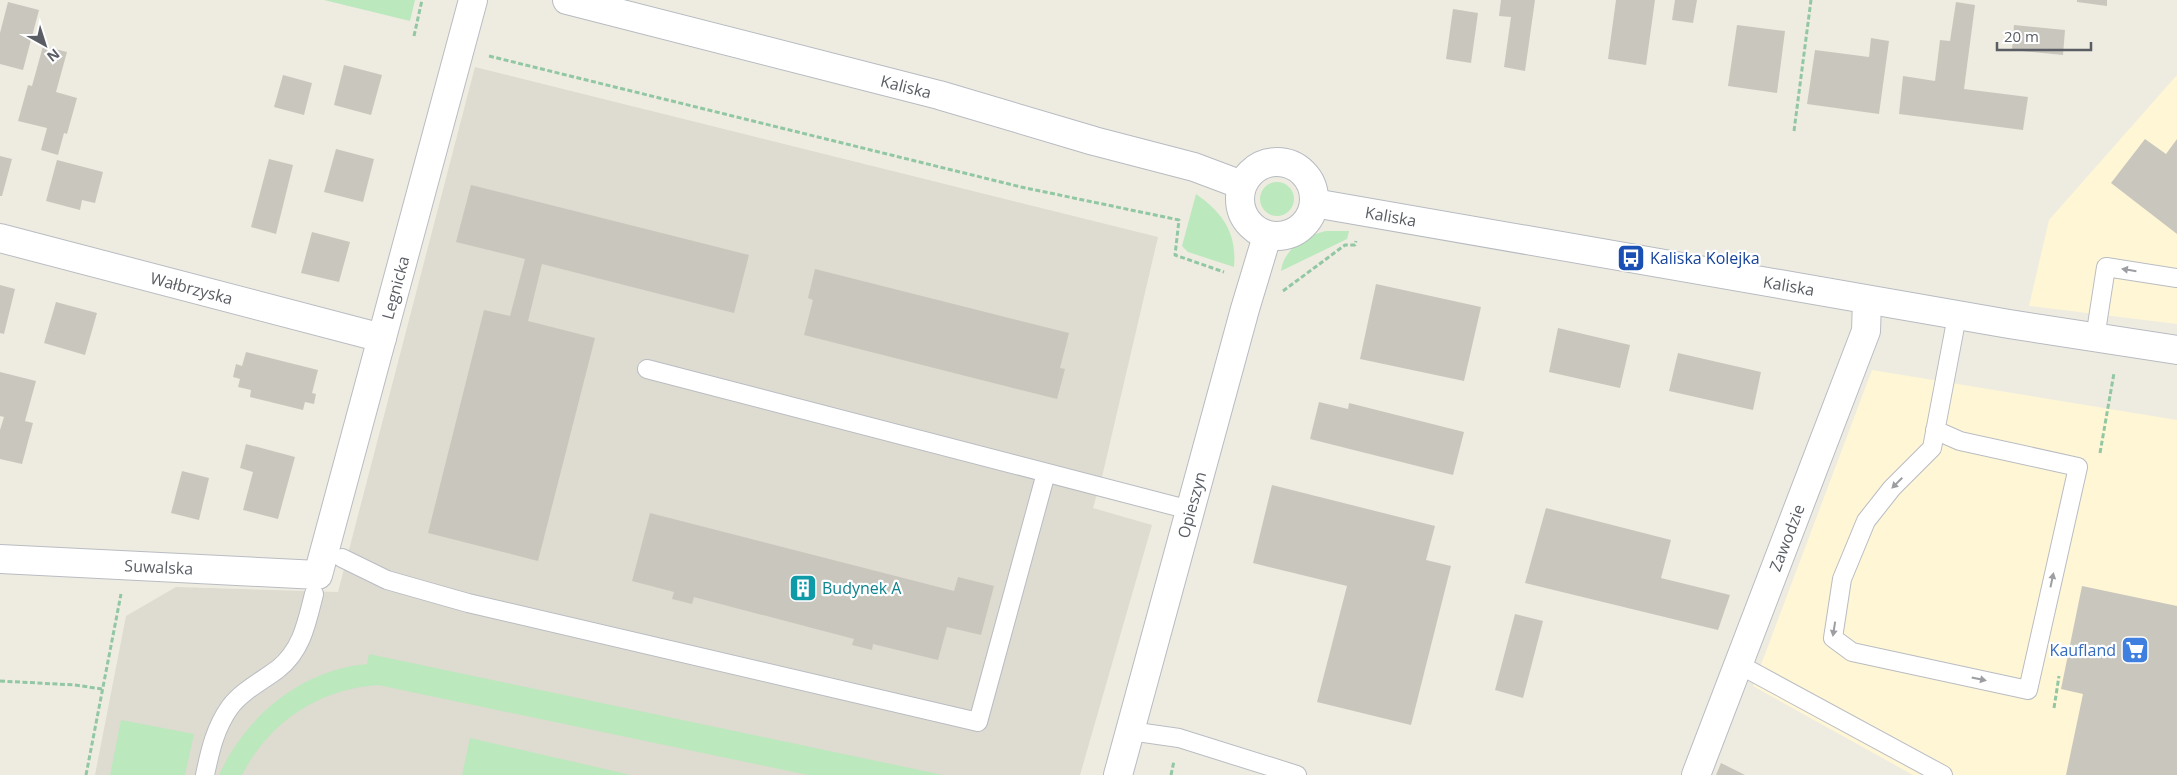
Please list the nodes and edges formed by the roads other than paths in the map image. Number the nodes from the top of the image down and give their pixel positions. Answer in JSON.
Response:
{"nodes":[{"id":1,"x":473,"y":0,"type":"edge"},
{"id":2,"x":567,"y":0,"type":"edge"},
{"id":3,"x":1242,"y":185,"type":"junction"},
{"id":4,"x":1314,"y":203,"type":"junction"},
{"id":5,"x":1267,"y":236,"type":"junction"},
{"id":6,"x":0,"y":238,"type":"edge"},
{"id":7,"x":2177,"y":278,"type":"edge"},
{"id":8,"x":1867,"y":300,"type":"junction"},
{"id":9,"x":1956,"y":316,"type":"junction"},
{"id":10,"x":382,"y":338,"type":"junction"},
{"id":11,"x":2095,"y":338,"type":"junction"},
{"id":12,"x":2177,"y":350,"type":"edge"},
{"id":13,"x":648,"y":370,"type":"dead end"},
{"id":14,"x":1935,"y":430,"type":"junction"},
{"id":15,"x":1046,"y":473,"type":"junction"},
{"id":16,"x":1190,"y":510,"type":"junction"},
{"id":17,"x":342,"y":558,"type":"dead end"},
{"id":18,"x":0,"y":559,"type":"edge"},
{"id":19,"x":316,"y":584,"type":"junction"},
{"id":20,"x":1738,"y":664,"type":"junction"},
{"id":21,"x":1130,"y":732,"type":"junction"},
{"id":22,"x":205,"y":775,"type":"edge"},
{"id":23,"x":1118,"y":775,"type":"edge"},
{"id":24,"x":1296,"y":775,"type":"edge"},
{"id":25,"x":1696,"y":775,"type":"edge"},
{"id":26,"x":1943,"y":775,"type":"edge"}],
"edges":[{"from":1,"to":10,"type":"street","name":"Legnicka"},
{"from":2,"to":3,"type":"street","name":"Kaliska"},
{"from":3,"to":4,"type":"street"},
{"from":3,"to":5,"type":"street"},
{"from":4,"to":5,"type":"street"},
{"from":4,"to":8,"type":"street","name":"Kaliska"},
{"from":5,"to":16,"type":"street","name":"Opieszyn"},
{"from":6,"to":10,"type":"street","name":"Wałbrzyska"},
{"from":7,"to":11,"type":"lane","one_way":true},
{"from":8,"to":9,"type":"street","name":"Kaliska"},
{"from":8,"to":20,"type":"street","name":"Zawodzie"},
{"from":9,"to":11,"type":"street","name":"Kaliska"},
{"from":9,"to":14,"type":"lane"},
{"from":10,"to":19,"type":"street","name":"Legnicka"},
{"from":11,"to":12,"type":"street","name":"Kaliska"},
{"from":13,"to":15,"type":"lane"},
{"from":14,"to":14,"type":"lane","one_way":true},
{"from":15,"to":16,"type":"lane"},
{"from":15,"to":17,"type":"lane"},
{"from":16,"to":21,"type":"street","name":"Opieszyn"},
{"from":18,"to":19,"type":"street","name":"Suwalska"},
{"from":19,"to":22,"type":"lane"},
{"from":20,"to":25,"type":"street","name":"Zawodzie"},
{"from":20,"to":26,"type":"lane"},
{"from":21,"to":23,"type":"street","name":"Opieszyn"},
{"from":21,"to":24,"type":"lane"}]}
